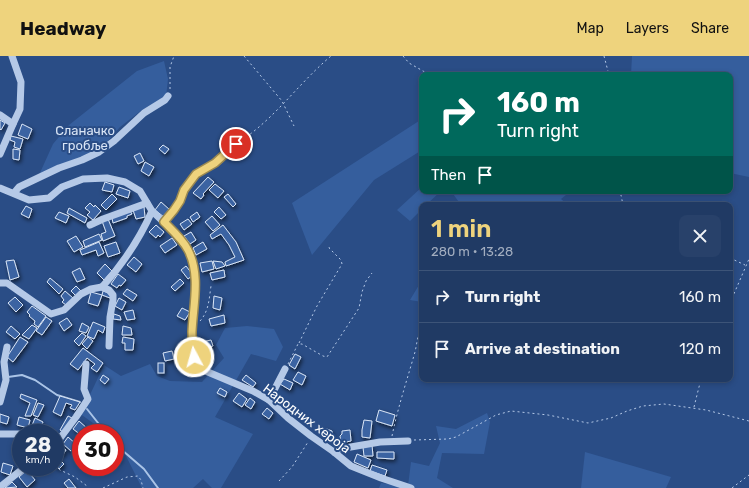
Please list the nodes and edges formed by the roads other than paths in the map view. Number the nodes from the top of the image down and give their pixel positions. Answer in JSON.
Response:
{"nodes":[{"id":1,"x":12,"y":56,"type":"edge"},
{"id":2,"x":168,"y":96,"type":"road end"},
{"id":3,"x":0,"y":115,"type":"edge"},
{"id":4,"x":13,"y":124,"type":"junction"},
{"id":5,"x":236,"y":144,"type":"road end"},
{"id":6,"x":0,"y":154,"type":"edge"},
{"id":7,"x":0,"y":188,"type":"edge"},
{"id":8,"x":14,"y":193,"type":"junction"},
{"id":9,"x":148,"y":203,"type":"junction"},
{"id":10,"x":152,"y":211,"type":"junction"},
{"id":11,"x":164,"y":222,"type":"junction"},
{"id":12,"x":90,"y":225,"type":"dead end"},
{"id":13,"x":0,"y":283,"type":"edge"},
{"id":14,"x":102,"y":287,"type":"junction"},
{"id":15,"x":109,"y":346,"type":"dead end"},
{"id":16,"x":7,"y":347,"type":"dead end"},
{"id":17,"x":86,"y":364,"type":"dead end"},
{"id":18,"x":285,"y":369,"type":"road end"},
{"id":19,"x":269,"y":400,"type":"junction"},
{"id":20,"x":0,"y":402,"type":"edge"},
{"id":21,"x":64,"y":433,"type":"edge"},
{"id":22,"x":0,"y":434,"type":"edge"},
{"id":23,"x":12,"y":434,"type":"edge"},
{"id":24,"x":408,"y":441,"type":"road end"},
{"id":25,"x":334,"y":452,"type":"junction"},
{"id":26,"x":14,"y":476,"type":"edge"},
{"id":27,"x":1,"y":487,"type":"edge"},
{"id":28,"x":410,"y":488,"type":"edge"}],
"edges":[{"from":1,"to":4,"type":"street"},
{"from":2,"to":8,"type":"street"},
{"from":3,"to":4,"type":"street"},
{"from":4,"to":6,"type":"street"},
{"from":5,"to":11,"type":"street"},
{"from":7,"to":8,"type":"street","name":"Народних хероја"},
{"from":8,"to":9,"type":"street","name":"Народних хероја"},
{"from":9,"to":10,"type":"street","name":"Народних хероја"},
{"from":9,"to":12,"type":"street"},
{"from":10,"to":11,"type":"street","name":"Народних хероја"},
{"from":10,"to":14,"type":"street"},
{"from":11,"to":19,"type":"street","name":"Народних хероја"},
{"from":13,"to":14,"type":"street"},
{"from":14,"to":15,"type":"street"},
{"from":16,"to":20,"type":"street"},
{"from":17,"to":21,"type":"street"},
{"from":18,"to":19,"type":"street"},
{"from":19,"to":25,"type":"street","name":"Народних хероја"},
{"from":22,"to":23,"type":"street"},
{"from":24,"to":25,"type":"street"},
{"from":25,"to":28,"type":"street","name":"Народних хероја"},
{"from":26,"to":27,"type":"street"}]}
